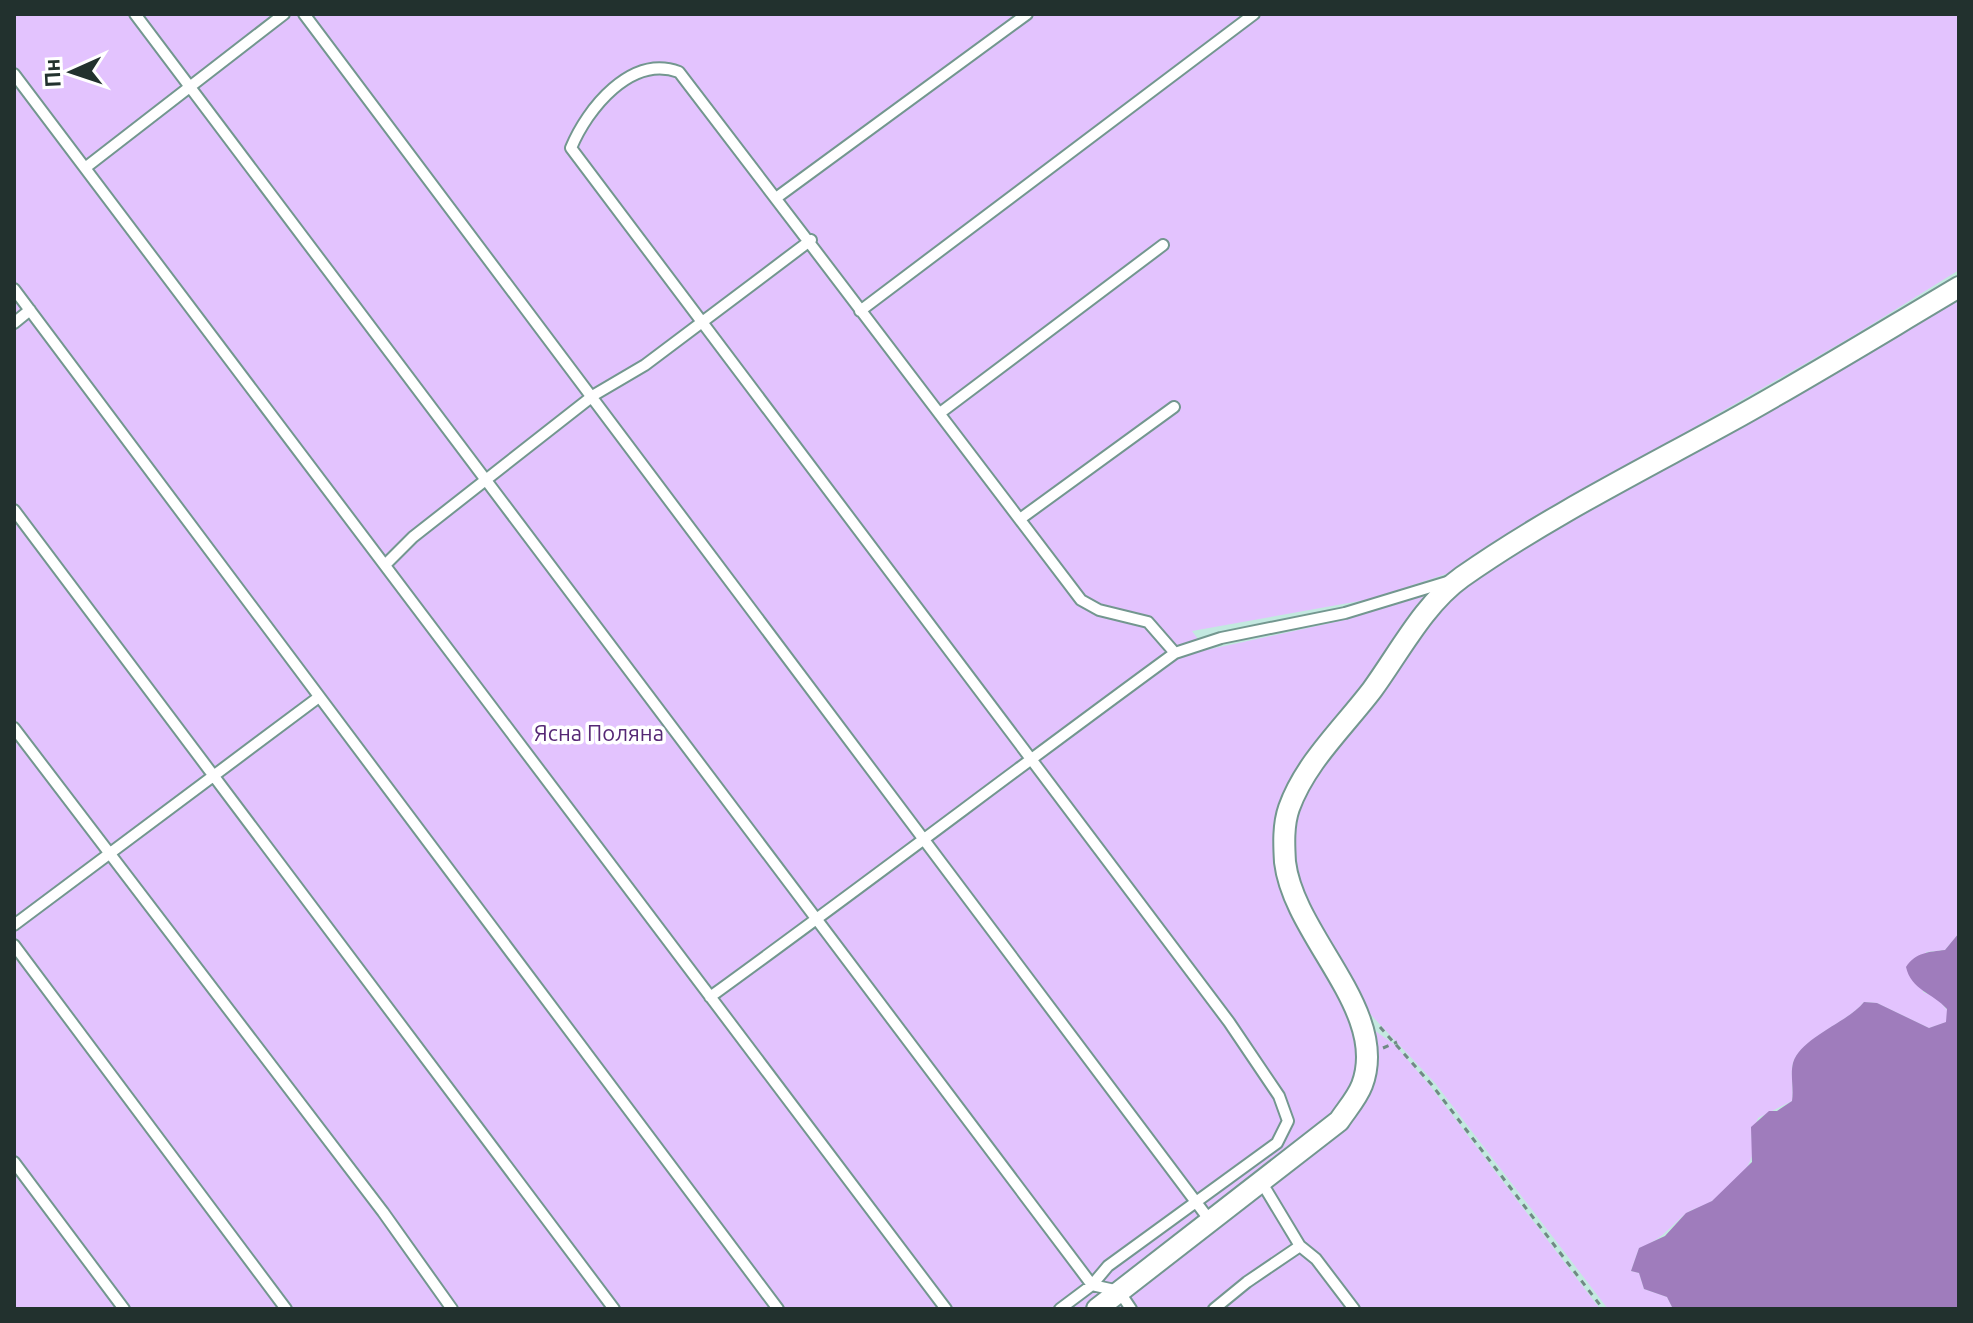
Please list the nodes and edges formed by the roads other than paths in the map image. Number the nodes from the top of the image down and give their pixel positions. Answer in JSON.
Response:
{"nodes":[{"id":1,"x":135,"y":14,"type":"edge"},
{"id":2,"x":284,"y":14,"type":"edge"},
{"id":3,"x":304,"y":14,"type":"edge"},
{"id":4,"x":1027,"y":14,"type":"edge"},
{"id":5,"x":1254,"y":14,"type":"edge"},
{"id":6,"x":14,"y":74,"type":"edge"},
{"id":7,"x":190,"y":88,"type":"junction"},
{"id":8,"x":85,"y":168,"type":"junction"},
{"id":9,"x":776,"y":198,"type":"junction"},
{"id":10,"x":811,"y":240,"type":"junction"},
{"id":11,"x":1163,"y":245,"type":"dead end"},
{"id":12,"x":1959,"y":287,"type":"edge"},
{"id":13,"x":14,"y":289,"type":"edge"},
{"id":14,"x":30,"y":310,"type":"junction"},
{"id":15,"x":860,"y":311,"type":"junction"},
{"id":16,"x":704,"y":322,"type":"junction"},
{"id":17,"x":14,"y":323,"type":"edge"},
{"id":18,"x":594,"y":395,"type":"junction"},
{"id":19,"x":1174,"y":407,"type":"dead end"},
{"id":20,"x":940,"y":413,"type":"junction"},
{"id":21,"x":489,"y":480,"type":"junction"},
{"id":22,"x":14,"y":510,"type":"edge"},
{"id":23,"x":1020,"y":519,"type":"junction"},
{"id":24,"x":385,"y":565,"type":"junction"},
{"id":25,"x":1460,"y":579,"type":"junction"},
{"id":26,"x":1175,"y":653,"type":"junction"},
{"id":27,"x":319,"y":697,"type":"junction"},
{"id":28,"x":14,"y":728,"type":"edge"},
{"id":29,"x":1031,"y":759,"type":"junction"},
{"id":30,"x":212,"y":776,"type":"junction"},
{"id":31,"x":924,"y":840,"type":"junction"},
{"id":32,"x":108,"y":853,"type":"junction"},
{"id":33,"x":817,"y":920,"type":"junction"},
{"id":34,"x":14,"y":925,"type":"edge"},
{"id":35,"x":14,"y":945,"type":"edge"},
{"id":36,"x":710,"y":997,"type":"junction"},
{"id":37,"x":14,"y":1162,"type":"edge"},
{"id":38,"x":1262,"y":1183,"type":"junction"},
{"id":39,"x":1195,"y":1202,"type":"junction"},
{"id":40,"x":1211,"y":1222,"type":"junction"},
{"id":41,"x":1300,"y":1246,"type":"junction"},
{"id":42,"x":1092,"y":1285,"type":"junction"},
{"id":43,"x":1124,"y":1303,"type":"edge"},
{"id":44,"x":124,"y":1309,"type":"edge"},
{"id":45,"x":286,"y":1309,"type":"edge"},
{"id":46,"x":452,"y":1309,"type":"edge"},
{"id":47,"x":614,"y":1309,"type":"edge"},
{"id":48,"x":778,"y":1309,"type":"edge"},
{"id":49,"x":946,"y":1309,"type":"edge"},
{"id":50,"x":1060,"y":1309,"type":"edge"},
{"id":51,"x":1097,"y":1309,"type":"edge"},
{"id":52,"x":1214,"y":1309,"type":"edge"},
{"id":53,"x":1354,"y":1309,"type":"edge"}],
"edges":[{"from":1,"to":7,"type":"lane"},
{"from":2,"to":7,"type":"lane"},
{"from":3,"to":18,"type":"lane"},
{"from":4,"to":9,"type":"lane"},
{"from":5,"to":15,"type":"lane"},
{"from":6,"to":8,"type":"lane"},
{"from":7,"to":8,"type":"lane"},
{"from":7,"to":21,"type":"lane"},
{"from":8,"to":24,"type":"lane"},
{"from":9,"to":10,"type":"lane"},
{"from":9,"to":16,"type":"lane"},
{"from":10,"to":15,"type":"lane"},
{"from":10,"to":16,"type":"lane"},
{"from":11,"to":20,"type":"lane"},
{"from":12,"to":25,"type":"street"},
{"from":13,"to":14,"type":"lane"},
{"from":14,"to":17,"type":"lane"},
{"from":14,"to":27,"type":"lane"},
{"from":15,"to":20,"type":"lane"},
{"from":16,"to":18,"type":"lane"},
{"from":16,"to":29,"type":"lane"},
{"from":18,"to":21,"type":"lane"},
{"from":18,"to":31,"type":"lane"},
{"from":19,"to":23,"type":"lane"},
{"from":20,"to":23,"type":"lane"},
{"from":21,"to":24,"type":"lane"},
{"from":21,"to":33,"type":"lane"},
{"from":22,"to":30,"type":"lane"},
{"from":23,"to":26,"type":"lane"},
{"from":24,"to":36,"type":"lane"},
{"from":25,"to":26,"type":"lane"},
{"from":25,"to":38,"type":"street"},
{"from":26,"to":29,"type":"lane"},
{"from":27,"to":30,"type":"lane"},
{"from":27,"to":48,"type":"lane"},
{"from":28,"to":32,"type":"lane"},
{"from":29,"to":31,"type":"lane"},
{"from":29,"to":39,"type":"lane"},
{"from":30,"to":32,"type":"lane"},
{"from":30,"to":47,"type":"lane"},
{"from":31,"to":33,"type":"lane"},
{"from":31,"to":39,"type":"lane"},
{"from":32,"to":34,"type":"lane"},
{"from":32,"to":46,"type":"lane"},
{"from":33,"to":36,"type":"lane"},
{"from":33,"to":42,"type":"lane"},
{"from":35,"to":45,"type":"lane"},
{"from":36,"to":49,"type":"lane"},
{"from":37,"to":44,"type":"lane"},
{"from":38,"to":40,"type":"street"},
{"from":38,"to":41,"type":"lane"},
{"from":39,"to":40,"type":"lane"},
{"from":39,"to":42,"type":"lane"},
{"from":40,"to":43,"type":"street"},
{"from":41,"to":52,"type":"lane"},
{"from":41,"to":53,"type":"lane"},
{"from":42,"to":43,"type":"lane"},
{"from":42,"to":50,"type":"lane"},
{"from":43,"to":51,"type":"street"}]}
